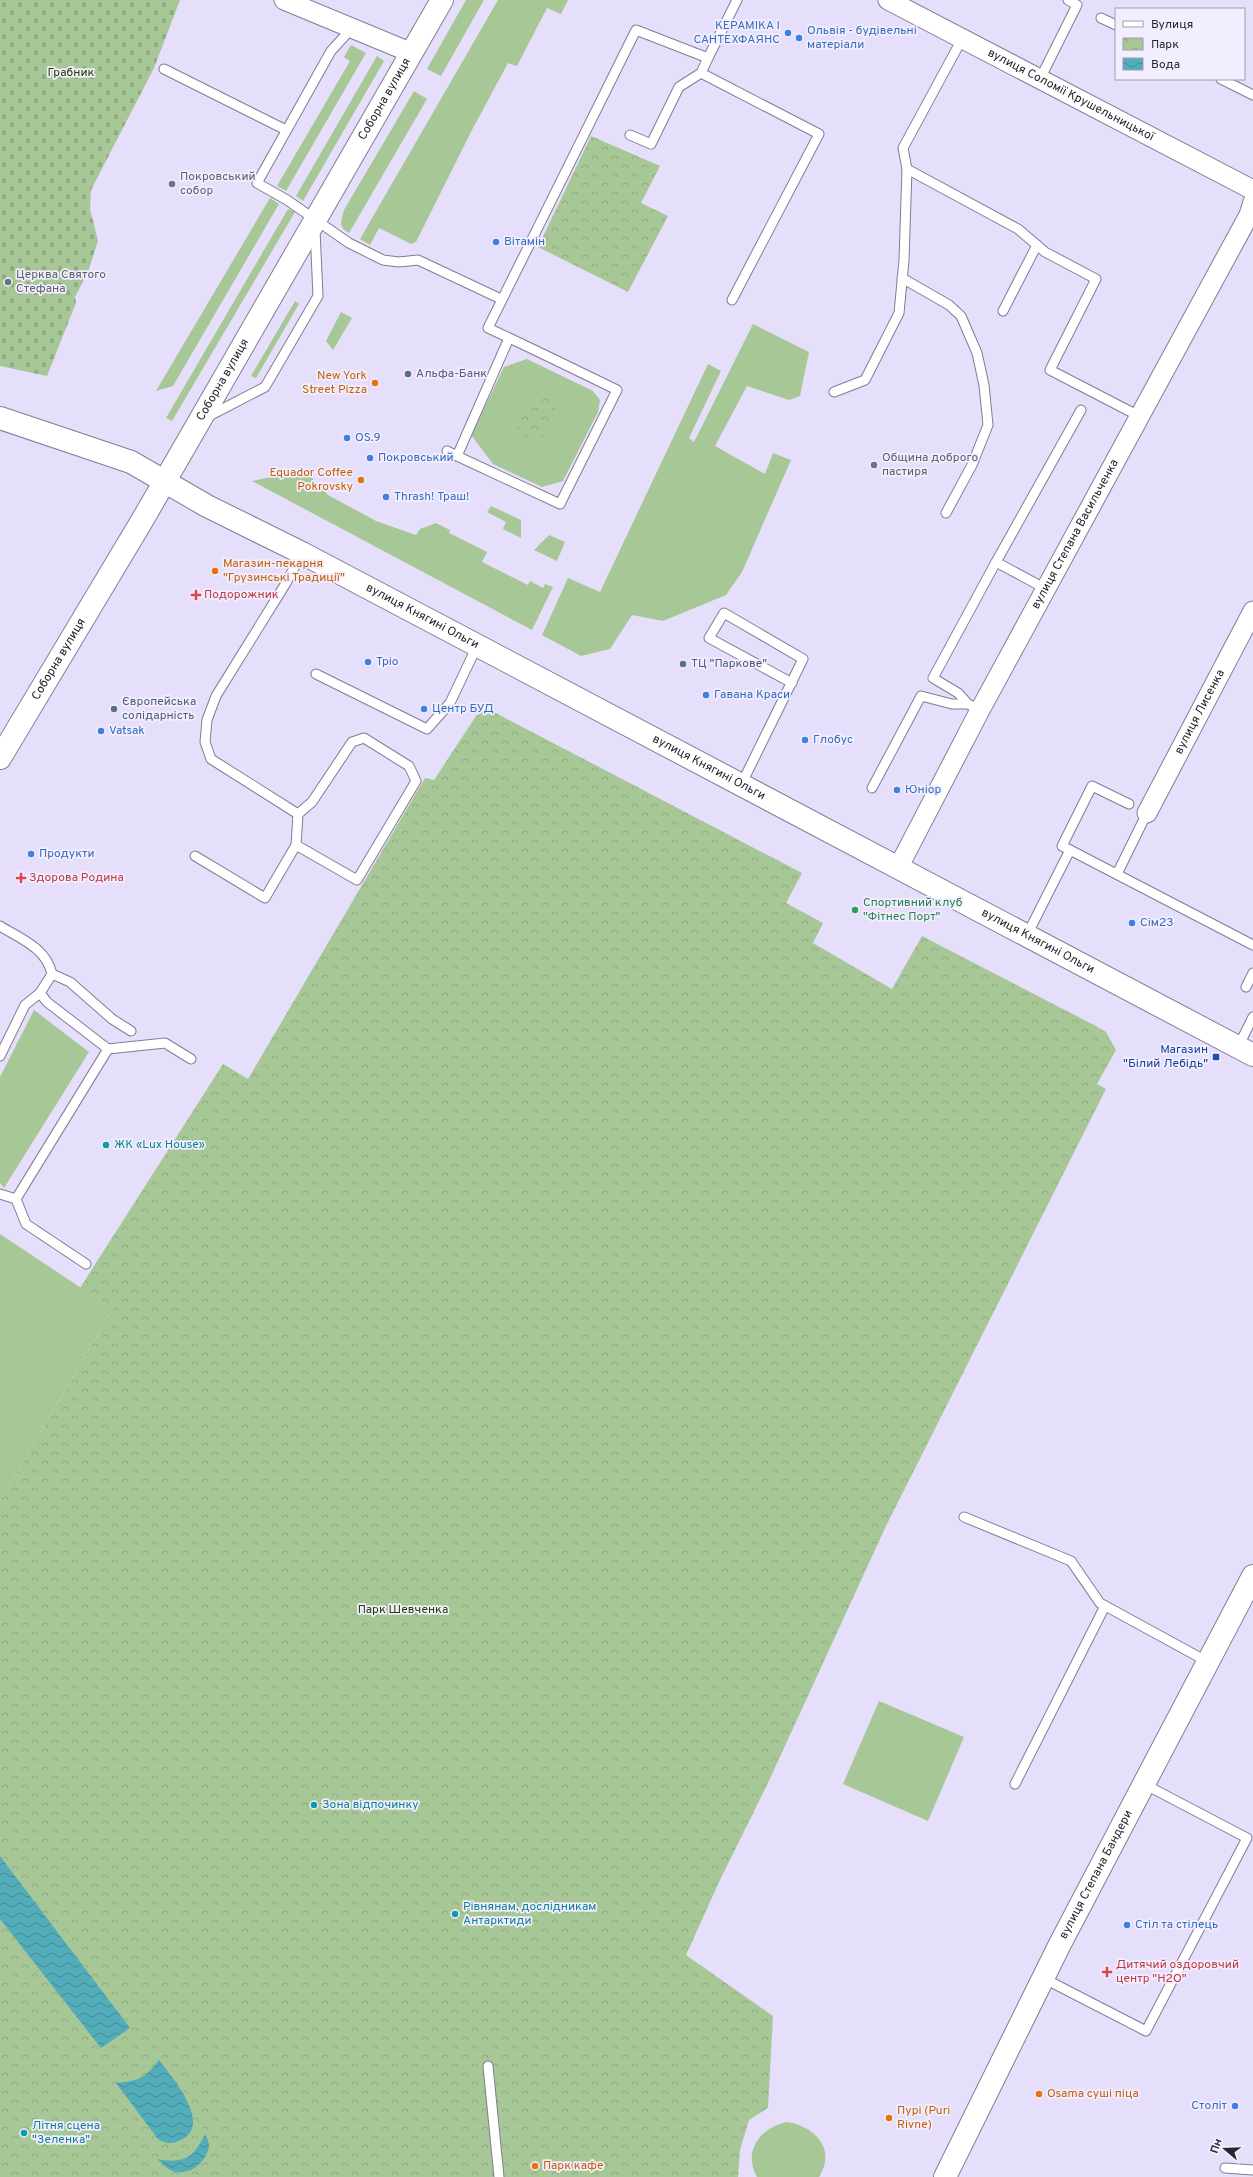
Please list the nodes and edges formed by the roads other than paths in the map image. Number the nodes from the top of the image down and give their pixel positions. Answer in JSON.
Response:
{"nodes":[{"id":1,"x":284,"y":0,"type":"edge"},
{"id":2,"x":442,"y":0,"type":"edge"},
{"id":3,"x":737,"y":0,"type":"edge"},
{"id":4,"x":888,"y":0,"type":"edge"},
{"id":5,"x":1068,"y":0,"type":"edge"},
{"id":6,"x":1101,"y":18,"type":"dead end"},
{"id":7,"x":1115,"y":25,"type":"edge"},
{"id":8,"x":352,"y":28,"type":"junction"},
{"id":9,"x":962,"y":39,"type":"junction"},
{"id":10,"x":412,"y":53,"type":"junction"},
{"id":11,"x":708,"y":58,"type":"junction"},
{"id":12,"x":164,"y":69,"type":"dead end"},
{"id":13,"x":701,"y":73,"type":"junction"},
{"id":14,"x":1040,"y":79,"type":"junction"},
{"id":15,"x":1223,"y":80,"type":"edge"},
{"id":16,"x":1253,"y":96,"type":"edge"},
{"id":17,"x":286,"y":130,"type":"junction"},
{"id":18,"x":630,"y":135,"type":"dead end"},
{"id":19,"x":907,"y":169,"type":"junction"},
{"id":20,"x":1253,"y":190,"type":"edge"},
{"id":21,"x":1253,"y":202,"type":"edge"},
{"id":22,"x":314,"y":218,"type":"junction"},
{"id":23,"x":1037,"y":245,"type":"junction"},
{"id":24,"x":902,"y":278,"type":"junction"},
{"id":25,"x":501,"y":299,"type":"junction"},
{"id":26,"x":732,"y":300,"type":"dead end"},
{"id":27,"x":1003,"y":310,"type":"dead end"},
{"id":28,"x":509,"y":338,"type":"junction"},
{"id":29,"x":834,"y":392,"type":"dead end"},
{"id":30,"x":1081,"y":410,"type":"dead end"},
{"id":31,"x":1139,"y":416,"type":"junction"},
{"id":32,"x":0,"y":418,"type":"edge"},
{"id":33,"x":198,"y":422,"type":"junction"},
{"id":34,"x":447,"y":451,"type":"dead end"},
{"id":35,"x":457,"y":456,"type":"junction"},
{"id":36,"x":164,"y":481,"type":"junction"},
{"id":37,"x":946,"y":513,"type":"dead end"},
{"id":38,"x":302,"y":553,"type":"junction"},
{"id":39,"x":996,"y":562,"type":"junction"},
{"id":40,"x":1046,"y":589,"type":"junction"},
{"id":41,"x":1253,"y":611,"type":"edge"},
{"id":42,"x":478,"y":646,"type":"junction"},
{"id":43,"x":316,"y":674,"type":"dead end"},
{"id":44,"x":792,"y":683,"type":"junction"},
{"id":45,"x":974,"y":707,"type":"junction"},
{"id":46,"x":0,"y":758,"type":"edge"},
{"id":47,"x":741,"y":785,"type":"junction"},
{"id":48,"x":872,"y":788,"type":"dead end"},
{"id":49,"x":1129,"y":804,"type":"dead end"},
{"id":50,"x":1147,"y":813,"type":"joint"},
{"id":51,"x":298,"y":814,"type":"junction"},
{"id":52,"x":296,"y":845,"type":"junction"},
{"id":53,"x":1070,"y":850,"type":"junction"},
{"id":54,"x":195,"y":856,"type":"dead end"},
{"id":55,"x":898,"y":868,"type":"junction"},
{"id":56,"x":1117,"y":874,"type":"junction"},
{"id":57,"x":0,"y":926,"type":"edge"},
{"id":58,"x":1027,"y":935,"type":"junction"},
{"id":59,"x":1253,"y":945,"type":"edge"},
{"id":60,"x":1253,"y":973,"type":"edge"},
{"id":61,"x":52,"y":974,"type":"junction"},
{"id":62,"x":1246,"y":987,"type":"dead end"},
{"id":63,"x":40,"y":993,"type":"junction"},
{"id":64,"x":1253,"y":1017,"type":"edge"},
{"id":65,"x":131,"y":1031,"type":"dead end"},
{"id":66,"x":108,"y":1049,"type":"junction"},
{"id":67,"x":1245,"y":1051,"type":"edge"},
{"id":68,"x":0,"y":1056,"type":"edge"},
{"id":69,"x":191,"y":1059,"type":"dead end"},
{"id":70,"x":0,"y":1194,"type":"edge"},
{"id":71,"x":16,"y":1199,"type":"junction"},
{"id":72,"x":86,"y":1264,"type":"dead end"},
{"id":73,"x":964,"y":1517,"type":"dead end"},
{"id":74,"x":1253,"y":1576,"type":"edge"},
{"id":75,"x":1105,"y":1606,"type":"junction"},
{"id":76,"x":1208,"y":1662,"type":"junction"},
{"id":77,"x":1015,"y":1784,"type":"dead end"},
{"id":78,"x":1144,"y":1784,"type":"junction"},
{"id":79,"x":1043,"y":1978,"type":"junction"},
{"id":80,"x":488,"y":2066,"type":"dead end"},
{"id":81,"x":1225,"y":2168,"type":"dead end"},
{"id":82,"x":1253,"y":2170,"type":"edge"},
{"id":83,"x":499,"y":2177,"type":"edge"},
{"id":84,"x":945,"y":2177,"type":"edge"}],
"edges":[{"from":1,"to":8,"type":"street"},
{"from":2,"to":10,"type":"main road","name":"Соборна вулиця"},
{"from":3,"to":11,"type":"lane"},
{"from":4,"to":9,"type":"street","name":"вулиця Соломії Крушельницької"},
{"from":5,"to":14,"type":"lane"},
{"from":6,"to":7,"type":"lane"},
{"from":8,"to":10,"type":"street"},
{"from":8,"to":17,"type":"lane"},
{"from":9,"to":14,"type":"street","name":"вулиця Соломії Крушельницької"},
{"from":9,"to":19,"type":"lane"},
{"from":10,"to":22,"type":"main road","name":"Соборна вулиця"},
{"from":11,"to":13,"type":"lane"},
{"from":11,"to":25,"type":"lane"},
{"from":12,"to":17,"type":"lane"},
{"from":13,"to":18,"type":"lane"},
{"from":13,"to":26,"type":"lane"},
{"from":14,"to":20,"type":"street","name":"вулиця Соломії Крушельницької"},
{"from":15,"to":16,"type":"lane"},
{"from":17,"to":22,"type":"lane"},
{"from":19,"to":23,"type":"lane"},
{"from":19,"to":24,"type":"lane"},
{"from":21,"to":31,"type":"street","name":"вулиця Степана Васильченка"},
{"from":22,"to":25,"type":"lane"},
{"from":22,"to":33,"type":"main road","name":"Соборна вулиця"},
{"from":22,"to":33,"type":"lane"},
{"from":23,"to":27,"type":"lane"},
{"from":23,"to":31,"type":"lane"},
{"from":24,"to":29,"type":"lane"},
{"from":24,"to":37,"type":"lane"},
{"from":25,"to":28,"type":"lane"},
{"from":28,"to":35,"type":"lane"},
{"from":28,"to":35,"type":"lane"},
{"from":30,"to":39,"type":"lane"},
{"from":31,"to":40,"type":"street","name":"вулиця Степана Васильченка"},
{"from":32,"to":36,"type":"main road","name":"вулиця Княгині Ольги"},
{"from":33,"to":36,"type":"main road","name":"Соборна вулиця"},
{"from":34,"to":35,"type":"lane"},
{"from":36,"to":38,"type":"main road","name":"вулиця Княгині Ольги"},
{"from":36,"to":46,"type":"main road","name":"Соборна вулиця"},
{"from":38,"to":42,"type":"main road","name":"вулиця Княгині Ольги"},
{"from":38,"to":51,"type":"lane"},
{"from":39,"to":40,"type":"lane"},
{"from":39,"to":45,"type":"lane"},
{"from":40,"to":45,"type":"street","name":"вулиця Степана Васильченка"},
{"from":41,"to":50,"type":"street","name":"вулиця Лисенка"},
{"from":42,"to":43,"type":"lane"},
{"from":42,"to":47,"type":"main road","name":"вулиця Княгині Ольги"},
{"from":44,"to":44,"type":"lane"},
{"from":44,"to":47,"type":"lane"},
{"from":45,"to":48,"type":"lane"},
{"from":45,"to":55,"type":"street","name":"вулиця Степана Васильченка"},
{"from":47,"to":55,"type":"main road","name":"вулиця Княгині Ольги"},
{"from":49,"to":53,"type":"lane"},
{"from":50,"to":56,"type":"lane"},
{"from":51,"to":52,"type":"lane"},
{"from":51,"to":52,"type":"lane"},
{"from":52,"to":54,"type":"lane"},
{"from":53,"to":56,"type":"lane"},
{"from":53,"to":58,"type":"lane"},
{"from":55,"to":58,"type":"main road","name":"вулиця Княгині Ольги"},
{"from":56,"to":59,"type":"lane"},
{"from":57,"to":61,"type":"lane"},
{"from":58,"to":67,"type":"main road","name":"вулиця Княгині Ольги"},
{"from":60,"to":62,"type":"lane"},
{"from":61,"to":63,"type":"lane"},
{"from":61,"to":65,"type":"lane"},
{"from":63,"to":66,"type":"lane"},
{"from":63,"to":68,"type":"lane"},
{"from":64,"to":67,"type":"lane"},
{"from":66,"to":69,"type":"lane"},
{"from":66,"to":71,"type":"lane"},
{"from":70,"to":71,"type":"lane"},
{"from":71,"to":72,"type":"lane"},
{"from":73,"to":75,"type":"lane"},
{"from":74,"to":76,"type":"main road","name":"вулиця Степана Бандери"},
{"from":75,"to":76,"type":"lane"},
{"from":75,"to":77,"type":"lane"},
{"from":76,"to":78,"type":"main road","name":"вулиця Степана Бандери"},
{"from":78,"to":79,"type":"main road","name":"вулиця Степана Бандери"},
{"from":78,"to":79,"type":"lane"},
{"from":79,"to":84,"type":"main road","name":"вулиця Степана Бандери"},
{"from":80,"to":83,"type":"lane"},
{"from":81,"to":82,"type":"lane"}]}
